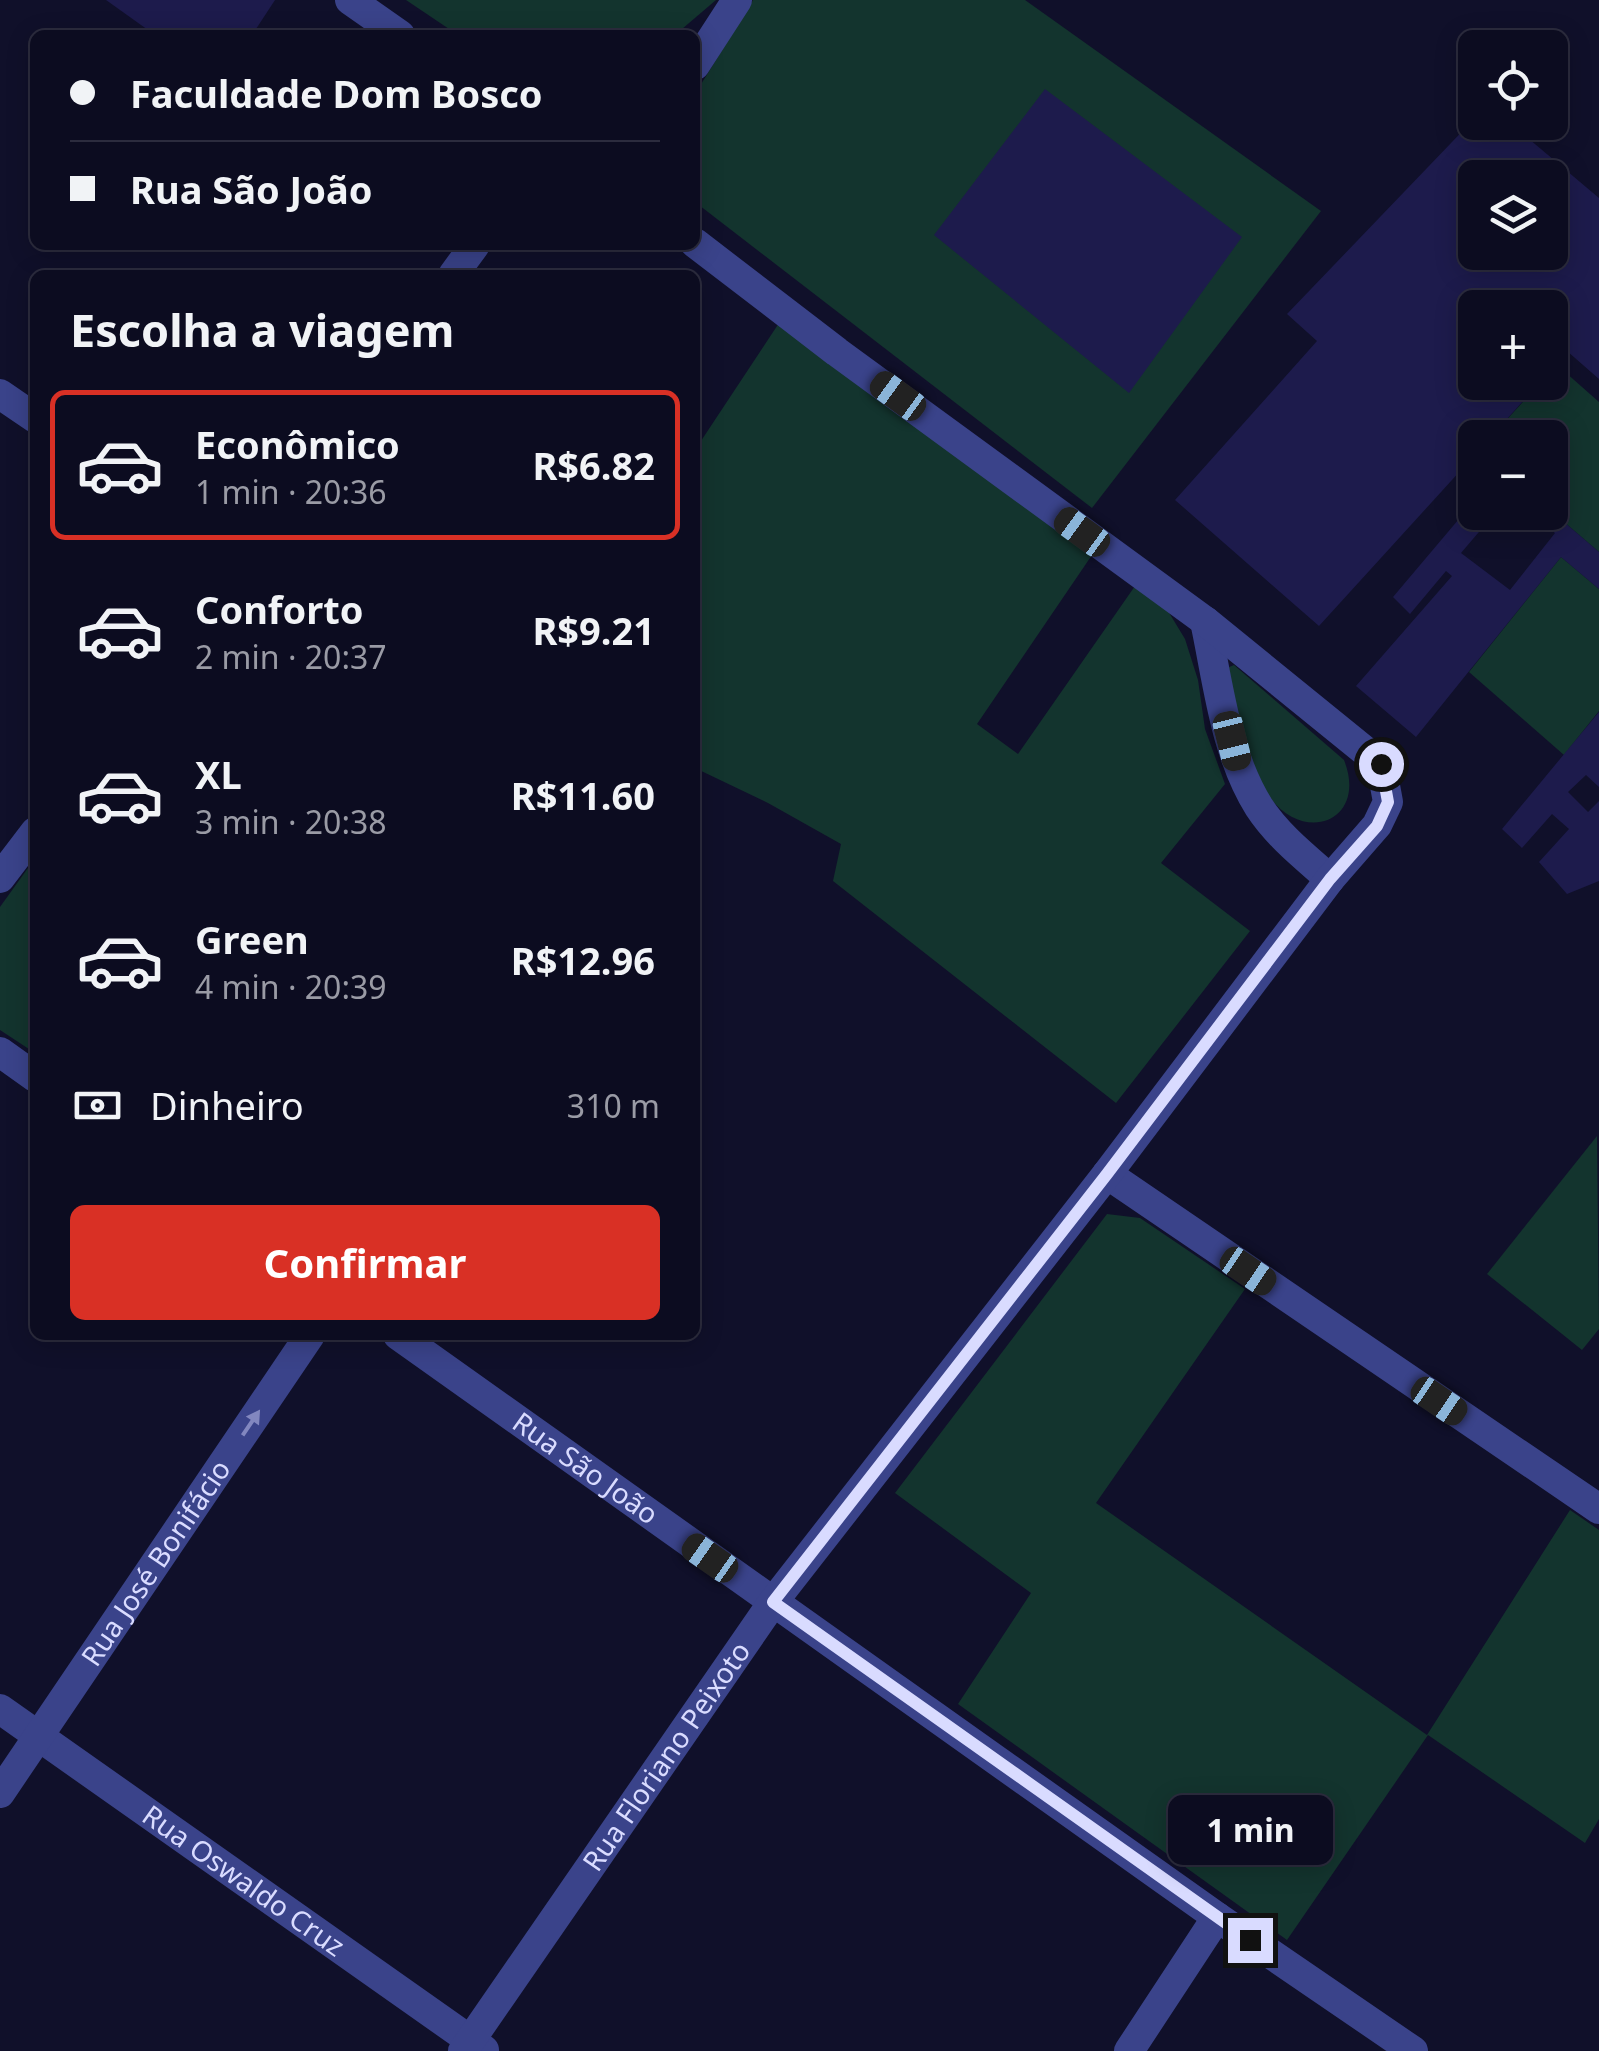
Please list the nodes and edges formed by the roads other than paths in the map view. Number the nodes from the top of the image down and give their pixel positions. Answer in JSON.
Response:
{"nodes":[{"id":1,"x":350,"y":0,"type":"edge"},
{"id":2,"x":733,"y":7,"type":"edge"},
{"id":3,"x":393,"y":30,"type":"edge"},
{"id":4,"x":700,"y":34,"type":"edge"},
{"id":5,"x":700,"y":57,"type":"edge"},
{"id":6,"x":700,"y":247,"type":"edge"},
{"id":7,"x":471,"y":250,"type":"edge"},
{"id":8,"x":456,"y":270,"type":"edge"},
{"id":9,"x":0,"y":394,"type":"edge"},
{"id":10,"x":30,"y":415,"type":"edge"},
{"id":11,"x":1205,"y":621,"type":"junction"},
{"id":12,"x":30,"y":839,"type":"edge"},
{"id":13,"x":0,"y":878,"type":"edge"},
{"id":14,"x":1330,"y":879,"type":"junction"},
{"id":15,"x":0,"y":1052,"type":"edge"},
{"id":16,"x":30,"y":1073,"type":"edge"},
{"id":17,"x":1107,"y":1174,"type":"junction"},
{"id":18,"x":307,"y":1340,"type":"edge"},
{"id":19,"x":405,"y":1340,"type":"edge"},
{"id":20,"x":1599,"y":1510,"type":"edge"},
{"id":21,"x":773,"y":1602,"type":"junction"},
{"id":22,"x":0,"y":1709,"type":"edge"},
{"id":23,"x":40,"y":1738,"type":"junction"},
{"id":24,"x":0,"y":1793,"type":"edge"},
{"id":25,"x":1217,"y":1917,"type":"junction"},
{"id":26,"x":473,"y":2047,"type":"edge"},
{"id":27,"x":1129,"y":2051,"type":"edge"},
{"id":28,"x":1413,"y":2051,"type":"edge"}],
"edges":[{"from":1,"to":3,"type":"street"},
{"from":2,"to":4,"type":"street"},
{"from":2,"to":5,"type":"street"},
{"from":6,"to":11,"type":"street"},
{"from":7,"to":8,"type":"street"},
{"from":9,"to":10,"type":"street"},
{"from":11,"to":14,"type":"street"},
{"from":11,"to":14,"type":"street","name":"Rua Floriano Peixoto"},
{"from":12,"to":13,"type":"street"},
{"from":14,"to":17,"type":"street","name":"Rua Floriano Peixoto"},
{"from":15,"to":16,"type":"street"},
{"from":17,"to":20,"type":"street"},
{"from":17,"to":21,"type":"street","name":"Rua Floriano Peixoto"},
{"from":23,"to":18,"type":"street","name":"Rua José Bonifácio","one_way":true},
{"from":19,"to":21,"type":"street","name":"Rua São João"},
{"from":21,"to":25,"type":"street","name":"Rua São João"},
{"from":21,"to":26,"type":"street","name":"Rua Floriano Peixoto"},
{"from":22,"to":23,"type":"street","name":"Rua Oswaldo Cruz"},
{"from":23,"to":24,"type":"street","name":"Rua José Bonifácio"},
{"from":23,"to":26,"type":"street","name":"Rua Oswaldo Cruz"},
{"from":25,"to":27,"type":"street"},
{"from":25,"to":28,"type":"street","name":"Rua São João"}]}
